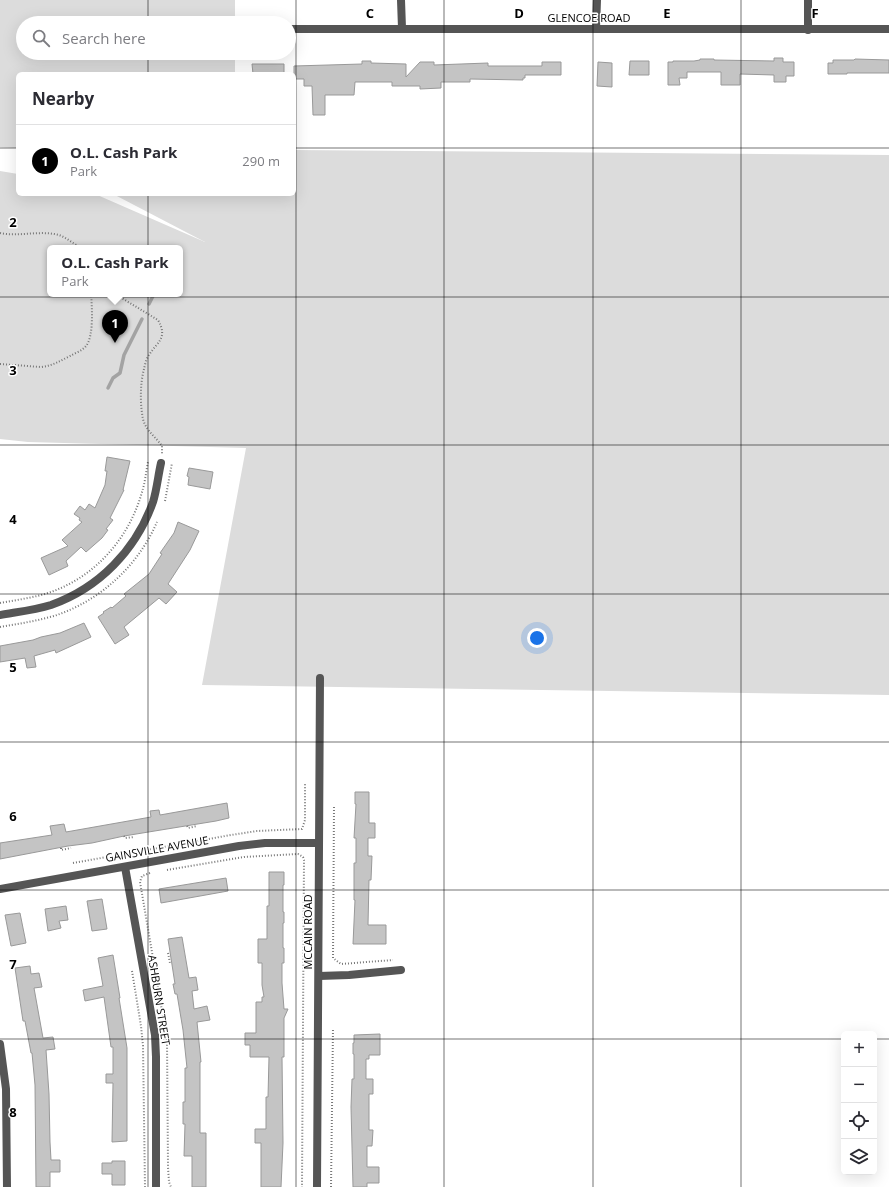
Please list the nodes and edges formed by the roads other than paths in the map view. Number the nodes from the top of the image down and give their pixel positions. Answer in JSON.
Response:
{"nodes":[{"id":1,"x":402,"y":0,"type":"edge"},
{"id":2,"x":597,"y":0,"type":"edge"},
{"id":3,"x":808,"y":0,"type":"edge"},
{"id":4,"x":402,"y":28,"type":"junction"},
{"id":5,"x":296,"y":29,"type":"edge"},
{"id":6,"x":596,"y":29,"type":"junction"},
{"id":7,"x":808,"y":30,"type":"junction"},
{"id":8,"x":889,"y":30,"type":"edge"},
{"id":9,"x":161,"y":463,"type":"road end"},
{"id":10,"x":0,"y":615,"type":"edge"},
{"id":11,"x":320,"y":678,"type":"dead end"},
{"id":12,"x":319,"y":843,"type":"junction"},
{"id":13,"x":125,"y":867,"type":"junction"},
{"id":14,"x":0,"y":888,"type":"edge"},
{"id":15,"x":401,"y":970,"type":"dead end"},
{"id":16,"x":319,"y":976,"type":"junction"},
{"id":17,"x":0,"y":1044,"type":"edge"},
{"id":18,"x":7,"y":1187,"type":"edge"},
{"id":19,"x":156,"y":1187,"type":"edge"},
{"id":20,"x":317,"y":1187,"type":"edge"}],
"edges":[{"from":1,"to":4,"type":"street"},
{"from":2,"to":6,"type":"street"},
{"from":3,"to":7,"type":"street"},
{"from":4,"to":5,"type":"street","name":"GLENCOE ROAD"},
{"from":4,"to":6,"type":"street","name":"GLENCOE ROAD"},
{"from":6,"to":7,"type":"street","name":"GLENCOE ROAD"},
{"from":7,"to":8,"type":"street","name":"GLENCOE ROAD"},
{"from":9,"to":10,"type":"street"},
{"from":11,"to":12,"type":"street","name":"MCCAIN ROAD"},
{"from":12,"to":13,"type":"street","name":"GAINSVILLE AVENUE"},
{"from":12,"to":16,"type":"street","name":"MCCAIN ROAD"},
{"from":13,"to":14,"type":"street","name":"GAINSVILLE AVENUE"},
{"from":13,"to":19,"type":"street","name":"ASHBURN STREET"},
{"from":15,"to":16,"type":"street"},
{"from":16,"to":20,"type":"street","name":"MCCAIN ROAD"},
{"from":17,"to":18,"type":"street"}]}
